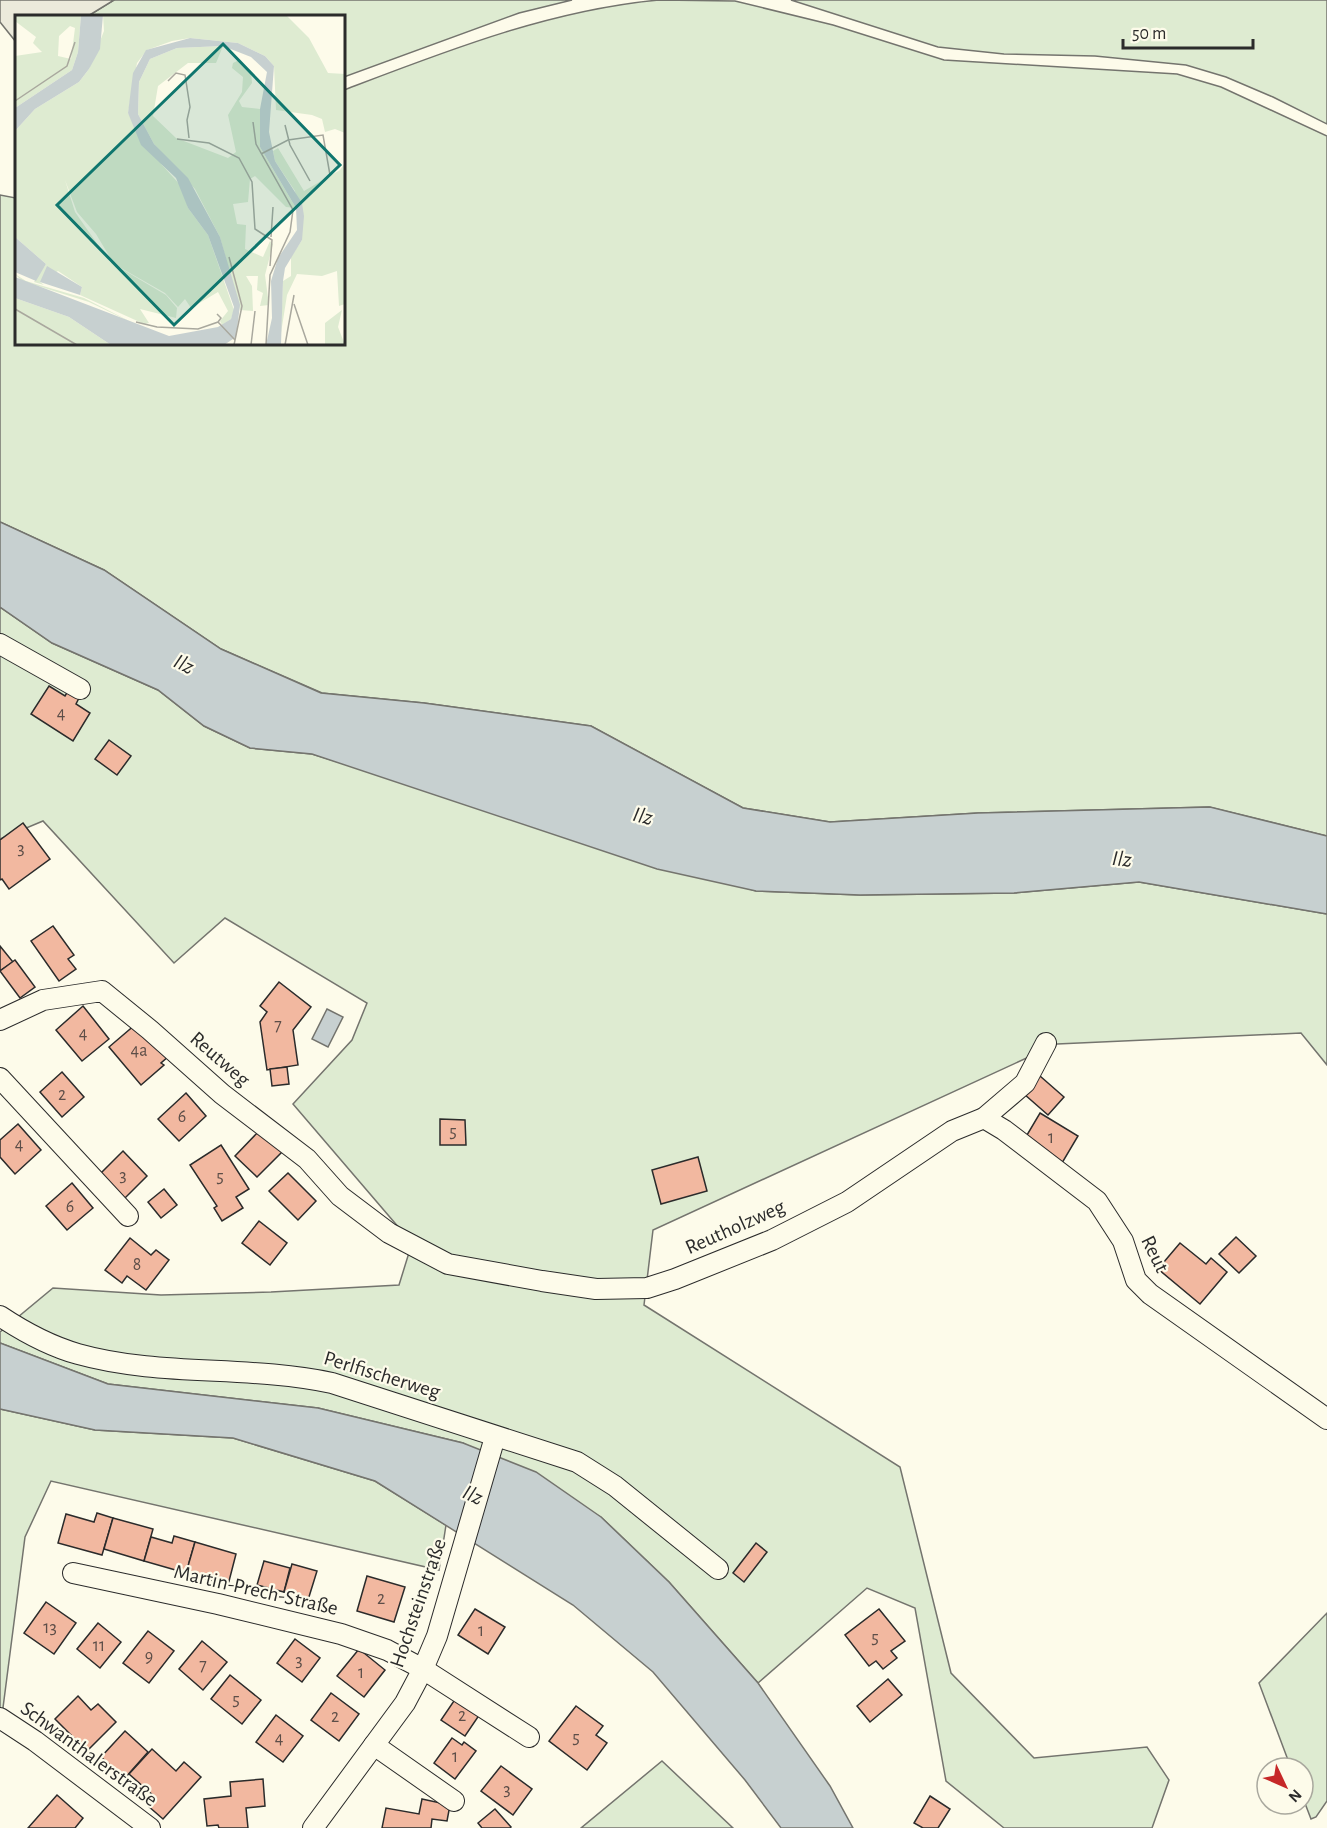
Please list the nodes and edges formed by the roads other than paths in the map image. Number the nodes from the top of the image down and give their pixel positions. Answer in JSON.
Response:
{"nodes":[{"id":1,"x":0,"y":644,"type":"edge"},
{"id":2,"x":80,"y":689,"type":"dead end"},
{"id":3,"x":0,"y":1020,"type":"edge"},
{"id":4,"x":1046,"y":1043,"type":"dead end"},
{"id":5,"x":0,"y":1078,"type":"edge"},
{"id":6,"x":984,"y":1118,"type":"junction"},
{"id":7,"x":128,"y":1216,"type":"dead end"},
{"id":8,"x":389,"y":1233,"type":"joint"},
{"id":9,"x":0,"y":1316,"type":"edge"},
{"id":10,"x":1327,"y":1419,"type":"edge"},
{"id":11,"x":493,"y":1444,"type":"junction"},
{"id":12,"x":718,"y":1569,"type":"dead end"},
{"id":13,"x":73,"y":1574,"type":"dead end"},
{"id":14,"x":423,"y":1669,"type":"junction"},
{"id":15,"x":0,"y":1718,"type":"edge"},
{"id":16,"x":529,"y":1737,"type":"dead end"},
{"id":17,"x":374,"y":1745,"type":"junction"},
{"id":18,"x":454,"y":1801,"type":"dead end"},
{"id":19,"x":150,"y":1828,"type":"edge"},
{"id":20,"x":314,"y":1828,"type":"edge"}],
"edges":[{"from":1,"to":2,"type":"street"},
{"from":3,"to":8,"type":"street","name":"Reutweg"},
{"from":4,"to":6,"type":"street","name":"Reutholzweg"},
{"from":5,"to":7,"type":"street"},
{"from":6,"to":8,"type":"street","name":"Reutholzweg"},
{"from":6,"to":10,"type":"street","name":"Reut"},
{"from":9,"to":11,"type":"street","name":"Perlfischerweg"},
{"from":11,"to":12,"type":"street","name":"Perlfischerweg"},
{"from":11,"to":14,"type":"street","name":"Hochsteinstraße"},
{"from":13,"to":14,"type":"street","name":"Martin-Prech-Straße"},
{"from":14,"to":16,"type":"street","name":"Martin-Prech-Straße"},
{"from":14,"to":17,"type":"street","name":"Hochsteinstraße"},
{"from":15,"to":19,"type":"street","name":"Schwanthalerstraße"},
{"from":17,"to":18,"type":"street"},
{"from":17,"to":20,"type":"street","name":"Hochsteinstraße"}]}
